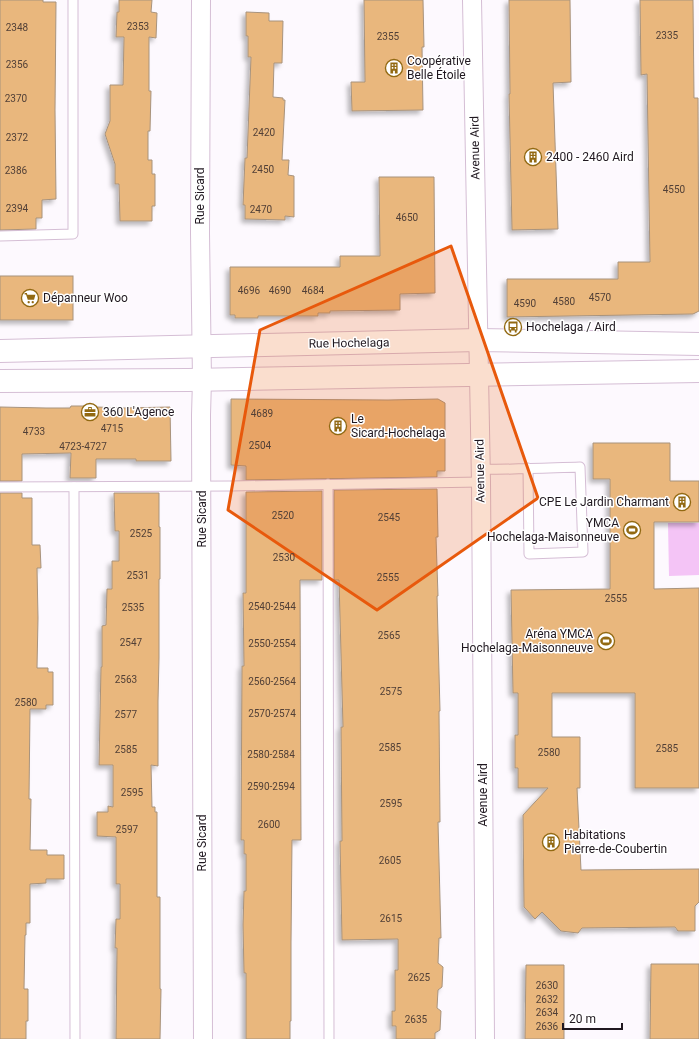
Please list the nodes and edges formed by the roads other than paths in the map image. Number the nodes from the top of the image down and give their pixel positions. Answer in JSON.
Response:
{"nodes":[{"id":1,"x":73,"y":0,"type":"edge"},
{"id":2,"x":201,"y":0,"type":"edge"},
{"id":3,"x":472,"y":0,"type":"edge"},
{"id":4,"x":0,"y":236,"type":"edge"},
{"id":5,"x":478,"y":340,"type":"junction"},
{"id":6,"x":699,"y":344,"type":"edge"},
{"id":7,"x":202,"y":346,"type":"junction"},
{"id":8,"x":0,"y":351,"type":"edge"},
{"id":9,"x":699,"y":372,"type":"edge"},
{"id":10,"x":478,"y":375,"type":"junction"},
{"id":11,"x":202,"y":380,"type":"junction"},
{"id":12,"x":0,"y":381,"type":"edge"},
{"id":13,"x":528,"y":468,"type":"junction"},
{"id":14,"x":480,"y":475,"type":"junction"},
{"id":15,"x":328,"y":484,"type":"junction"},
{"id":16,"x":74,"y":486,"type":"junction"},
{"id":17,"x":202,"y":486,"type":"junction"},
{"id":18,"x":0,"y":487,"type":"edge"},
{"id":19,"x":75,"y":1039,"type":"edge"},
{"id":20,"x":203,"y":1039,"type":"edge"},
{"id":21,"x":329,"y":1039,"type":"edge"},
{"id":22,"x":485,"y":1039,"type":"edge"}],
"edges":[{"from":1,"to":4,"type":"lane"},
{"from":2,"to":7,"type":"street","name":"Rue Sicard"},
{"from":3,"to":5,"type":"street","name":"Avenue Aird"},
{"from":5,"to":6,"type":"main road","name":"Rue Hochelaga"},
{"from":5,"to":7,"type":"main road","name":"Rue Hochelaga"},
{"from":5,"to":10,"type":"street","name":"Avenue Aird"},
{"from":7,"to":8,"type":"main road","name":"Rue Hochelaga"},
{"from":7,"to":11,"type":"street","name":"Rue Sicard"},
{"from":9,"to":10,"type":"main road"},
{"from":10,"to":11,"type":"main road"},
{"from":10,"to":14,"type":"street","name":"Avenue Aird"},
{"from":11,"to":12,"type":"main road"},
{"from":11,"to":17,"type":"street","name":"Rue Sicard"},
{"from":13,"to":13,"type":"lane"},
{"from":13,"to":14,"type":"lane"},
{"from":14,"to":15,"type":"lane"},
{"from":14,"to":22,"type":"street","name":"Avenue Aird"},
{"from":15,"to":17,"type":"lane"},
{"from":15,"to":21,"type":"lane"},
{"from":16,"to":17,"type":"lane"},
{"from":16,"to":18,"type":"lane"},
{"from":16,"to":19,"type":"lane"},
{"from":17,"to":20,"type":"street","name":"Rue Sicard"}]}
